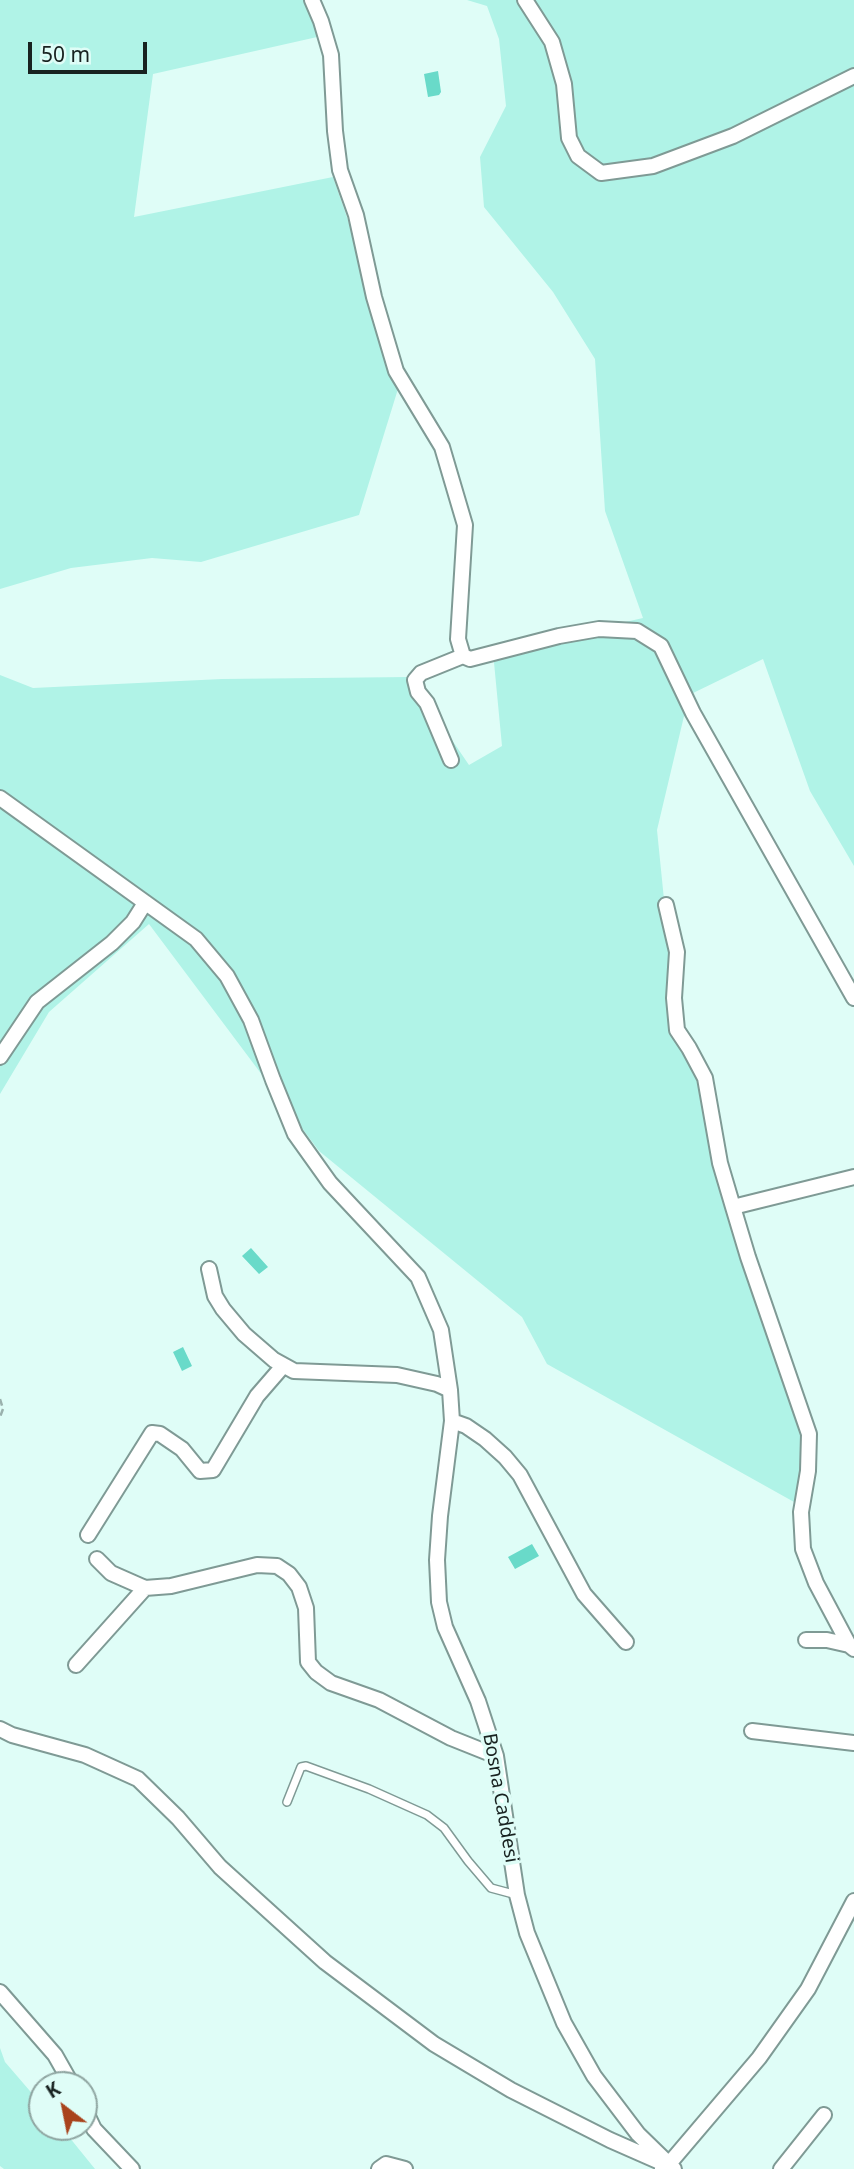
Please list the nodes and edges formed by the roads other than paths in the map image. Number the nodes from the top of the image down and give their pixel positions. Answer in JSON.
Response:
{"nodes":[{"id":1,"x":312,"y":0,"type":"edge"},
{"id":2,"x":525,"y":0,"type":"edge"},
{"id":3,"x":854,"y":76,"type":"edge"},
{"id":4,"x":463,"y":656,"type":"junction"},
{"id":5,"x":451,"y":760,"type":"dead end"},
{"id":6,"x":0,"y":798,"type":"edge"},
{"id":7,"x":145,"y":902,"type":"junction"},
{"id":8,"x":666,"y":905,"type":"dead end"},
{"id":9,"x":854,"y":998,"type":"edge"},
{"id":10,"x":0,"y":1057,"type":"edge"},
{"id":11,"x":854,"y":1177,"type":"edge"},
{"id":12,"x":733,"y":1207,"type":"junction"},
{"id":13,"x":209,"y":1269,"type":"dead end"},
{"id":14,"x":284,"y":1366,"type":"junction"},
{"id":15,"x":450,"y":1390,"type":"junction"},
{"id":16,"x":452,"y":1421,"type":"junction"},
{"id":17,"x":88,"y":1535,"type":"dead end"},
{"id":18,"x":97,"y":1559,"type":"dead end"},
{"id":19,"x":145,"y":1588,"type":"junction"},
{"id":20,"x":806,"y":1640,"type":"dead end"},
{"id":21,"x":626,"y":1642,"type":"dead end"},
{"id":22,"x":851,"y":1647,"type":"edge"},
{"id":23,"x":76,"y":1665,"type":"dead end"},
{"id":24,"x":0,"y":1729,"type":"edge"},
{"id":25,"x":752,"y":1731,"type":"dead end"},
{"id":26,"x":854,"y":1743,"type":"edge"},
{"id":27,"x":496,"y":1756,"type":"junction"},
{"id":28,"x":287,"y":1802,"type":"dead end"},
{"id":29,"x":517,"y":1895,"type":"junction"},
{"id":30,"x":854,"y":1901,"type":"edge"},
{"id":31,"x":0,"y":1992,"type":"edge"},
{"id":32,"x":64,"y":2071,"type":"edge"},
{"id":33,"x":824,"y":2115,"type":"dead end"},
{"id":34,"x":98,"y":2133,"type":"edge"},
{"id":35,"x":668,"y":2168,"type":"edge"},
{"id":36,"x":132,"y":2169,"type":"edge"},
{"id":37,"x":379,"y":2169,"type":"edge"},
{"id":38,"x":405,"y":2169,"type":"edge"},
{"id":39,"x":781,"y":2169,"type":"edge"}],
"edges":[{"from":1,"to":4,"type":"street"},
{"from":2,"to":3,"type":"street"},
{"from":4,"to":5,"type":"street"},
{"from":4,"to":9,"type":"street"},
{"from":6,"to":7,"type":"street","name":"Bosna Caddesi"},
{"from":7,"to":10,"type":"street"},
{"from":7,"to":15,"type":"street","name":"Bosna Caddesi"},
{"from":8,"to":12,"type":"street"},
{"from":11,"to":12,"type":"street"},
{"from":12,"to":22,"type":"street"},
{"from":13,"to":14,"type":"street"},
{"from":14,"to":15,"type":"street"},
{"from":14,"to":17,"type":"street"},
{"from":15,"to":16,"type":"street","name":"Bosna Caddesi"},
{"from":16,"to":21,"type":"street"},
{"from":16,"to":27,"type":"street","name":"Bosna Caddesi"},
{"from":18,"to":19,"type":"street"},
{"from":19,"to":23,"type":"street"},
{"from":19,"to":27,"type":"street"},
{"from":20,"to":22,"type":"street"},
{"from":24,"to":35,"type":"street"},
{"from":25,"to":26,"type":"street"},
{"from":27,"to":29,"type":"street","name":"Bosna Caddesi"},
{"from":28,"to":29,"type":"lane"},
{"from":29,"to":35,"type":"street","name":"Bosna Caddesi"},
{"from":30,"to":35,"type":"street"},
{"from":31,"to":32,"type":"street"},
{"from":33,"to":39,"type":"street"},
{"from":34,"to":36,"type":"street"},
{"from":37,"to":38,"type":"street"}]}
